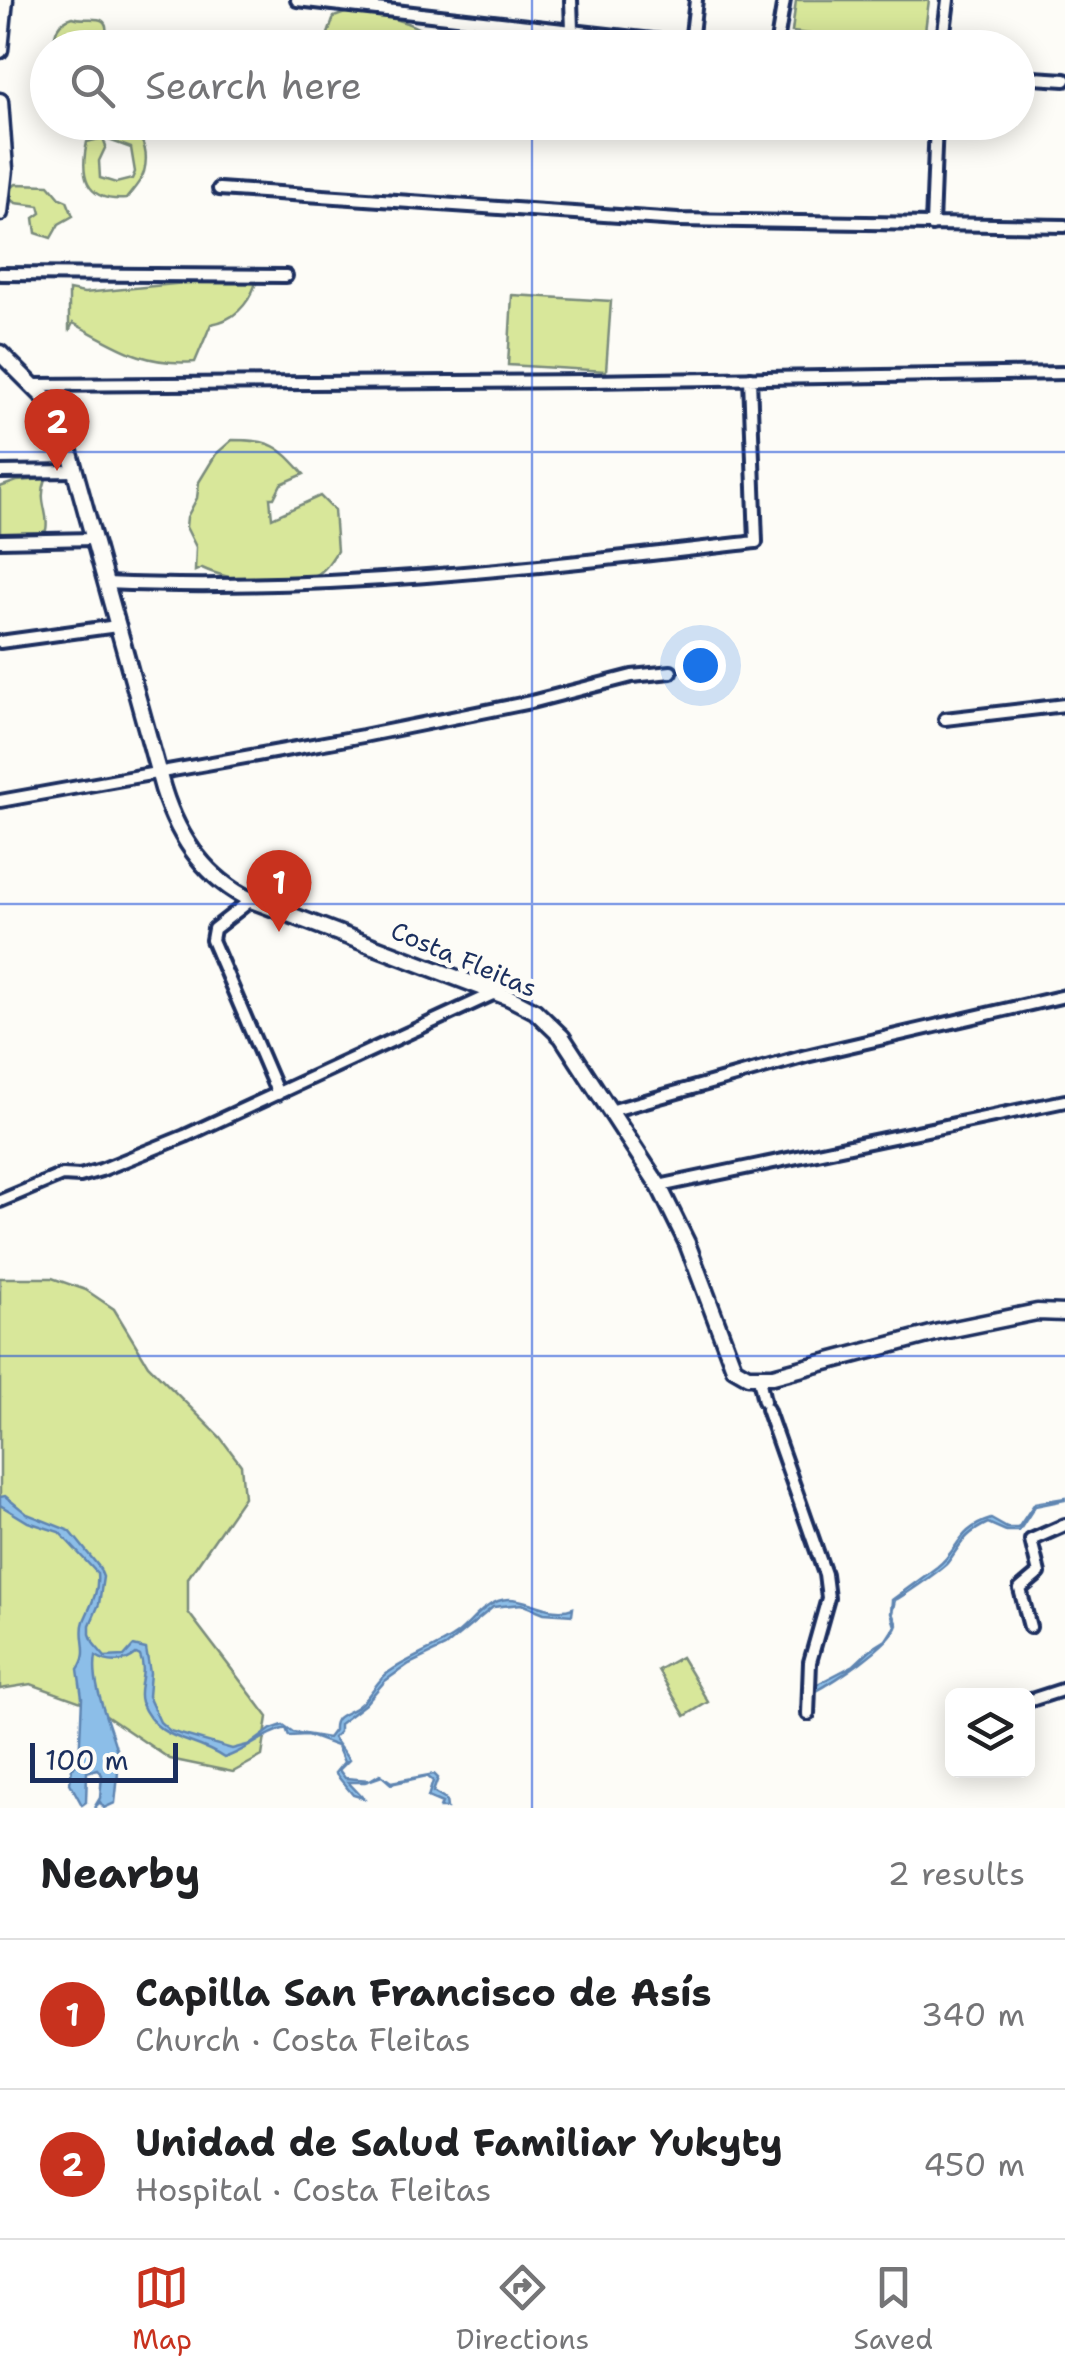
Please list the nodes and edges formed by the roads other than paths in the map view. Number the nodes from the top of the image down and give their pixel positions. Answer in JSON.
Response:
{"nodes":[{"id":1,"x":4,"y":0,"type":"edge"},
{"id":2,"x":298,"y":0,"type":"edge"},
{"id":3,"x":570,"y":0,"type":"edge"},
{"id":4,"x":696,"y":0,"type":"edge"},
{"id":5,"x":784,"y":0,"type":"edge"},
{"id":6,"x":948,"y":0,"type":"edge"},
{"id":7,"x":347,"y":3,"type":"edge"},
{"id":8,"x":572,"y":30,"type":"joint"},
{"id":9,"x":693,"y":30,"type":"edge"},
{"id":10,"x":779,"y":30,"type":"edge"},
{"id":11,"x":944,"y":30,"type":"edge"},
{"id":12,"x":0,"y":50,"type":"edge"},
{"id":13,"x":1035,"y":78,"type":"edge"},
{"id":14,"x":1065,"y":80,"type":"edge"},
{"id":15,"x":0,"y":101,"type":"edge"},
{"id":16,"x":935,"y":140,"type":"edge"},
{"id":17,"x":219,"y":188,"type":"dead end"},
{"id":18,"x":0,"y":212,"type":"edge"},
{"id":19,"x":932,"y":226,"type":"junction"},
{"id":20,"x":1065,"y":226,"type":"edge"},
{"id":21,"x":0,"y":274,"type":"edge"},
{"id":22,"x":286,"y":276,"type":"dead end"},
{"id":23,"x":0,"y":353,"type":"edge"},
{"id":24,"x":1065,"y":373,"type":"edge"},
{"id":25,"x":750,"y":378,"type":"junction"},
{"id":26,"x":33,"y":385,"type":"junction"},
{"id":27,"x":76,"y":471,"type":"junction"},
{"id":28,"x":0,"y":472,"type":"edge"},
{"id":29,"x":94,"y":539,"type":"junction"},
{"id":30,"x":0,"y":541,"type":"edge"},
{"id":31,"x":106,"y":583,"type":"junction"},
{"id":32,"x":117,"y":626,"type":"junction"},
{"id":33,"x":0,"y":642,"type":"edge"},
{"id":34,"x":671,"y":672,"type":"dead end"},
{"id":35,"x":1065,"y":706,"type":"edge"},
{"id":36,"x":945,"y":720,"type":"dead end"},
{"id":37,"x":158,"y":772,"type":"junction"},
{"id":38,"x":0,"y":801,"type":"edge"},
{"id":39,"x":251,"y":900,"type":"junction"},
{"id":40,"x":497,"y":992,"type":"junction"},
{"id":41,"x":1065,"y":996,"type":"edge"},
{"id":42,"x":278,"y":1094,"type":"junction"},
{"id":43,"x":1065,"y":1101,"type":"edge"},
{"id":44,"x":610,"y":1111,"type":"junction"},
{"id":45,"x":659,"y":1186,"type":"junction"},
{"id":46,"x":0,"y":1201,"type":"edge"},
{"id":47,"x":1065,"y":1313,"type":"edge"},
{"id":48,"x":758,"y":1378,"type":"junction"},
{"id":49,"x":1065,"y":1525,"type":"edge"},
{"id":50,"x":1030,"y":1627,"type":"dead end"},
{"id":51,"x":1065,"y":1689,"type":"edge"},
{"id":52,"x":1035,"y":1698,"type":"edge"},
{"id":53,"x":808,"y":1714,"type":"dead end"}],
"edges":[{"from":1,"to":12,"type":"main road"},
{"from":2,"to":7,"type":"street"},
{"from":3,"to":8,"type":"street"},
{"from":4,"to":9,"type":"street"},
{"from":5,"to":10,"type":"street"},
{"from":6,"to":11,"type":"street"},
{"from":7,"to":8,"type":"street"},
{"from":13,"to":14,"type":"street"},
{"from":15,"to":18,"type":"main road"},
{"from":16,"to":19,"type":"street"},
{"from":17,"to":19,"type":"street"},
{"from":19,"to":20,"type":"street"},
{"from":21,"to":22,"type":"street"},
{"from":23,"to":26,"type":"main road","name":"Costa Fleitas"},
{"from":24,"to":25,"type":"street"},
{"from":25,"to":26,"type":"street"},
{"from":25,"to":31,"type":"street"},
{"from":26,"to":27,"type":"main road","name":"Costa Fleitas"},
{"from":27,"to":28,"type":"street"},
{"from":27,"to":29,"type":"main road","name":"Costa Fleitas"},
{"from":29,"to":30,"type":"street"},
{"from":29,"to":31,"type":"main road","name":"Costa Fleitas"},
{"from":31,"to":32,"type":"main road","name":"Costa Fleitas"},
{"from":32,"to":33,"type":"street"},
{"from":32,"to":37,"type":"main road","name":"Costa Fleitas"},
{"from":34,"to":37,"type":"street"},
{"from":35,"to":36,"type":"street"},
{"from":37,"to":38,"type":"street"},
{"from":37,"to":39,"type":"main road","name":"Costa Fleitas"},
{"from":39,"to":40,"type":"main road","name":"Costa Fleitas"},
{"from":39,"to":42,"type":"street"},
{"from":40,"to":42,"type":"street"},
{"from":40,"to":44,"type":"main road","name":"Costa Fleitas"},
{"from":41,"to":44,"type":"street"},
{"from":42,"to":46,"type":"street"},
{"from":43,"to":45,"type":"street"},
{"from":44,"to":45,"type":"main road","name":"Costa Fleitas"},
{"from":45,"to":48,"type":"main road","name":"Costa Fleitas"},
{"from":47,"to":48,"type":"main road"},
{"from":48,"to":53,"type":"street"},
{"from":49,"to":50,"type":"street"},
{"from":51,"to":52,"type":"street"}]}
